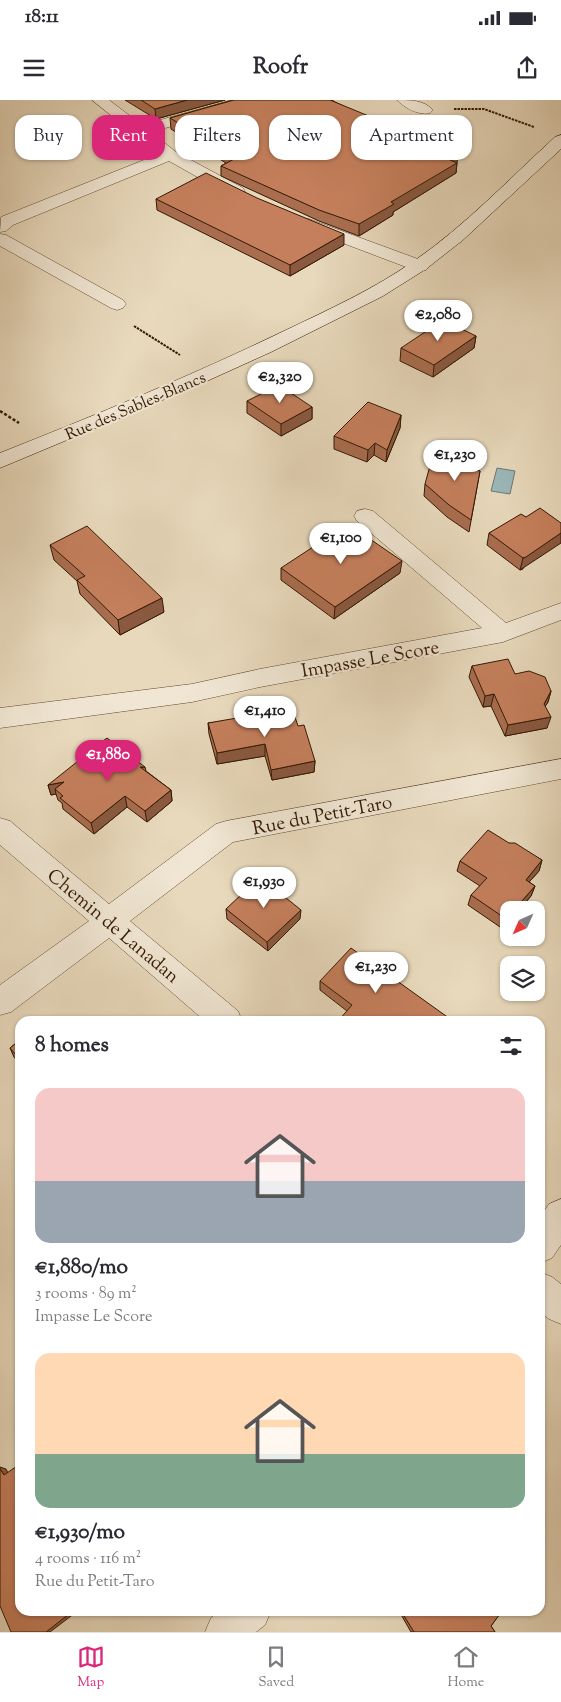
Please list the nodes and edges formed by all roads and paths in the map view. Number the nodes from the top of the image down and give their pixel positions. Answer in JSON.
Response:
{"nodes":[{"id":1,"x":100,"y":100,"type":"edge"},
{"id":2,"x":249,"y":100,"type":"edge"},
{"id":3,"x":405,"y":100,"type":"edge"},
{"id":4,"x":425,"y":110,"type":"joint"},
{"id":5,"x":119,"y":115,"type":"edge"},
{"id":6,"x":165,"y":124,"type":"edge"},
{"id":7,"x":541,"y":130,"type":"dead end"},
{"id":8,"x":561,"y":140,"type":"edge"},
{"id":9,"x":165,"y":151,"type":"edge"},
{"id":10,"x":170,"y":155,"type":"junction"},
{"id":11,"x":255,"y":200,"type":"edge"},
{"id":12,"x":298,"y":220,"type":"edge"},
{"id":13,"x":0,"y":227,"type":"edge"},
{"id":14,"x":0,"y":239,"type":"edge"},
{"id":15,"x":420,"y":266,"type":"junction"},
{"id":16,"x":117,"y":304,"type":"joint"},
{"id":17,"x":207,"y":374,"type":"junction"},
{"id":18,"x":0,"y":461,"type":"edge"},
{"id":19,"x":365,"y":516,"type":"dead end"},
{"id":20,"x":561,"y":611,"type":"edge"},
{"id":21,"x":503,"y":633,"type":"junction"},
{"id":22,"x":0,"y":718,"type":"edge"},
{"id":23,"x":561,"y":769,"type":"edge"},
{"id":24,"x":0,"y":829,"type":"edge"},
{"id":25,"x":109,"y":921,"type":"junction"},
{"id":26,"x":0,"y":1002,"type":"edge"},
{"id":27,"x":221,"y":1016,"type":"edge"},
{"id":28,"x":561,"y":1216,"type":"edge"},
{"id":29,"x":545,"y":1239,"type":"edge"},
{"id":30,"x":545,"y":1293,"type":"edge"},
{"id":31,"x":561,"y":1307,"type":"edge"},
{"id":32,"x":245,"y":1616,"type":"edge"},
{"id":33,"x":225,"y":1632,"type":"edge"}],
"edges":[{"from":1,"to":5,"type":"street"},
{"from":2,"to":6,"type":"street"},
{"from":3,"to":4,"type":"street"},
{"from":4,"to":7,"type":"path"},
{"from":8,"to":15,"type":"street","name":"Rue des Sables-Blancs"},
{"from":9,"to":10,"type":"street"},
{"from":10,"to":11,"type":"street"},
{"from":10,"to":13,"type":"street"},
{"from":12,"to":15,"type":"street"},
{"from":14,"to":16,"type":"street"},
{"from":15,"to":17,"type":"street","name":"Rue des Sables-Blancs"},
{"from":16,"to":17,"type":"path"},
{"from":17,"to":18,"type":"street","name":"Rue des Sables-Blancs"},
{"from":19,"to":21,"type":"street"},
{"from":20,"to":21,"type":"street","name":"Impasse Le Score"},
{"from":21,"to":22,"type":"street","name":"Impasse Le Score"},
{"from":23,"to":25,"type":"street","name":"Rue du Petit-Taro"},
{"from":24,"to":25,"type":"street","name":"Chemin de Lanadan"},
{"from":25,"to":26,"type":"street","name":"Rue du Petit-Taro"},
{"from":25,"to":27,"type":"street","name":"Chemin de Lanadan"},
{"from":28,"to":29,"type":"street"},
{"from":30,"to":31,"type":"street"},
{"from":32,"to":33,"type":"street"}]}
